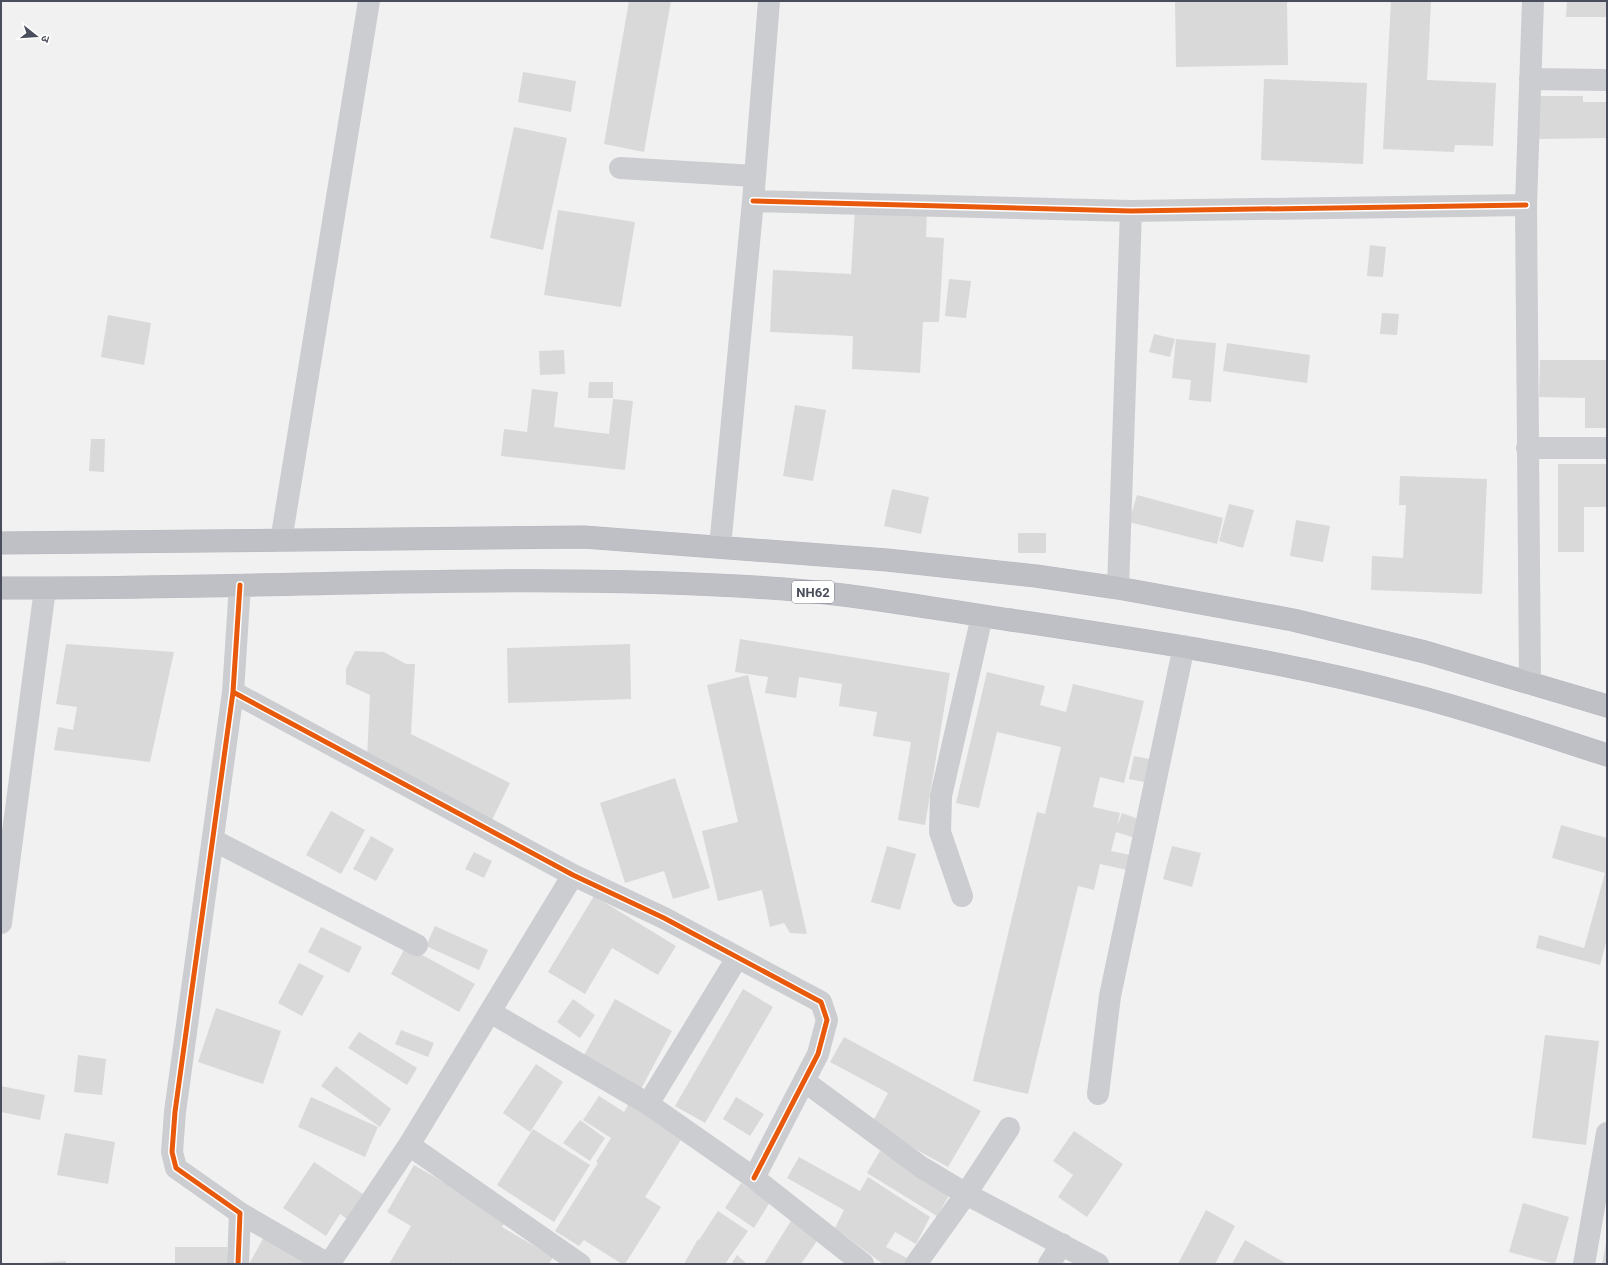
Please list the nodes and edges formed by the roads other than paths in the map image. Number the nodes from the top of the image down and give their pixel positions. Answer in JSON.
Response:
{"nodes":[{"id":1,"x":369,"y":1,"type":"edge"},
{"id":2,"x":769,"y":1,"type":"edge"},
{"id":3,"x":1533,"y":1,"type":"edge"},
{"id":4,"x":1530,"y":79,"type":"junction"},
{"id":5,"x":1607,"y":80,"type":"edge"},
{"id":6,"x":620,"y":168,"type":"dead end"},
{"id":7,"x":754,"y":176,"type":"junction"},
{"id":8,"x":753,"y":201,"type":"junction"},
{"id":9,"x":1526,"y":205,"type":"junction"},
{"id":10,"x":1131,"y":211,"type":"junction"},
{"id":11,"x":1527,"y":448,"type":"junction"},
{"id":12,"x":1607,"y":448,"type":"edge"},
{"id":13,"x":281,"y":541,"type":"junction"},
{"id":14,"x":1,"y":543,"type":"edge"},
{"id":15,"x":720,"y":547,"type":"junction"},
{"id":16,"x":240,"y":585,"type":"junction"},
{"id":17,"x":1,"y":588,"type":"edge"},
{"id":18,"x":45,"y":588,"type":"junction"},
{"id":19,"x":1118,"y":588,"type":"junction"},
{"id":20,"x":982,"y":616,"type":"junction"},
{"id":21,"x":1184,"y":646,"type":"junction"},
{"id":22,"x":1530,"y":683,"type":"junction"},
{"id":23,"x":233,"y":692,"type":"junction"},
{"id":24,"x":1607,"y":706,"type":"edge"},
{"id":25,"x":1607,"y":755,"type":"edge"},
{"id":26,"x":213,"y":840,"type":"junction"},
{"id":27,"x":573,"y":875,"type":"junction"},
{"id":28,"x":962,"y":896,"type":"dead end"},
{"id":29,"x":3,"y":901,"type":"edge"},
{"id":30,"x":1,"y":923,"type":"edge"},
{"id":31,"x":417,"y":945,"type":"dead end"},
{"id":32,"x":737,"y":958,"type":"junction"},
{"id":33,"x":490,"y":1012,"type":"junction"},
{"id":34,"x":804,"y":1081,"type":"junction"},
{"id":35,"x":1098,"y":1094,"type":"dead end"},
{"id":36,"x":648,"y":1104,"type":"junction"},
{"id":37,"x":1008,"y":1128,"type":"dead end"},
{"id":38,"x":1607,"y":1134,"type":"edge"},
{"id":39,"x":409,"y":1145,"type":"junction"},
{"id":40,"x":754,"y":1178,"type":"junction"},
{"id":41,"x":966,"y":1194,"type":"junction"},
{"id":42,"x":240,"y":1213,"type":"junction"},
{"id":43,"x":1062,"y":1244,"type":"junction"},
{"id":44,"x":238,"y":1264,"type":"edge"},
{"id":45,"x":329,"y":1264,"type":"edge"},
{"id":46,"x":580,"y":1264,"type":"edge"},
{"id":47,"x":863,"y":1264,"type":"edge"},
{"id":48,"x":916,"y":1264,"type":"edge"},
{"id":49,"x":1049,"y":1264,"type":"edge"},
{"id":50,"x":1098,"y":1264,"type":"edge"},
{"id":51,"x":1584,"y":1264,"type":"edge"}],
"edges":[{"from":1,"to":13,"type":"street"},
{"from":2,"to":7,"type":"street"},
{"from":3,"to":4,"type":"street"},
{"from":4,"to":5,"type":"street"},
{"from":4,"to":9,"type":"street"},
{"from":6,"to":7,"type":"street"},
{"from":7,"to":8,"type":"street"},
{"from":8,"to":10,"type":"street"},
{"from":8,"to":15,"type":"street"},
{"from":9,"to":10,"type":"street"},
{"from":9,"to":11,"type":"street"},
{"from":10,"to":19,"type":"street"},
{"from":11,"to":12,"type":"street"},
{"from":11,"to":22,"type":"street"},
{"from":13,"to":14,"type":"highway"},
{"from":13,"to":15,"type":"highway"},
{"from":15,"to":19,"type":"highway"},
{"from":16,"to":18,"type":"highway","number":"NH62"},
{"from":16,"to":20,"type":"highway","number":"NH62"},
{"from":16,"to":23,"type":"street"},
{"from":17,"to":18,"type":"highway","number":"NH62"},
{"from":18,"to":29,"type":"street"},
{"from":19,"to":22,"type":"highway"},
{"from":20,"to":21,"type":"highway","number":"NH62"},
{"from":20,"to":28,"type":"street"},
{"from":21,"to":25,"type":"highway","number":"NH62"},
{"from":21,"to":35,"type":"street"},
{"from":22,"to":24,"type":"highway"},
{"from":23,"to":26,"type":"street"},
{"from":23,"to":27,"type":"street"},
{"from":26,"to":31,"type":"street"},
{"from":26,"to":42,"type":"street"},
{"from":27,"to":32,"type":"street"},
{"from":27,"to":33,"type":"street"},
{"from":29,"to":30,"type":"street"},
{"from":32,"to":34,"type":"street"},
{"from":32,"to":36,"type":"street"},
{"from":33,"to":36,"type":"street"},
{"from":33,"to":39,"type":"street"},
{"from":34,"to":40,"type":"street"},
{"from":34,"to":41,"type":"street"},
{"from":36,"to":40,"type":"street"},
{"from":37,"to":41,"type":"street"},
{"from":38,"to":51,"type":"street"},
{"from":39,"to":45,"type":"street"},
{"from":39,"to":46,"type":"street"},
{"from":40,"to":47,"type":"street"},
{"from":41,"to":43,"type":"street"},
{"from":41,"to":48,"type":"street"},
{"from":42,"to":44,"type":"street"},
{"from":42,"to":45,"type":"street"},
{"from":43,"to":49,"type":"street"},
{"from":43,"to":50,"type":"street"}]}
